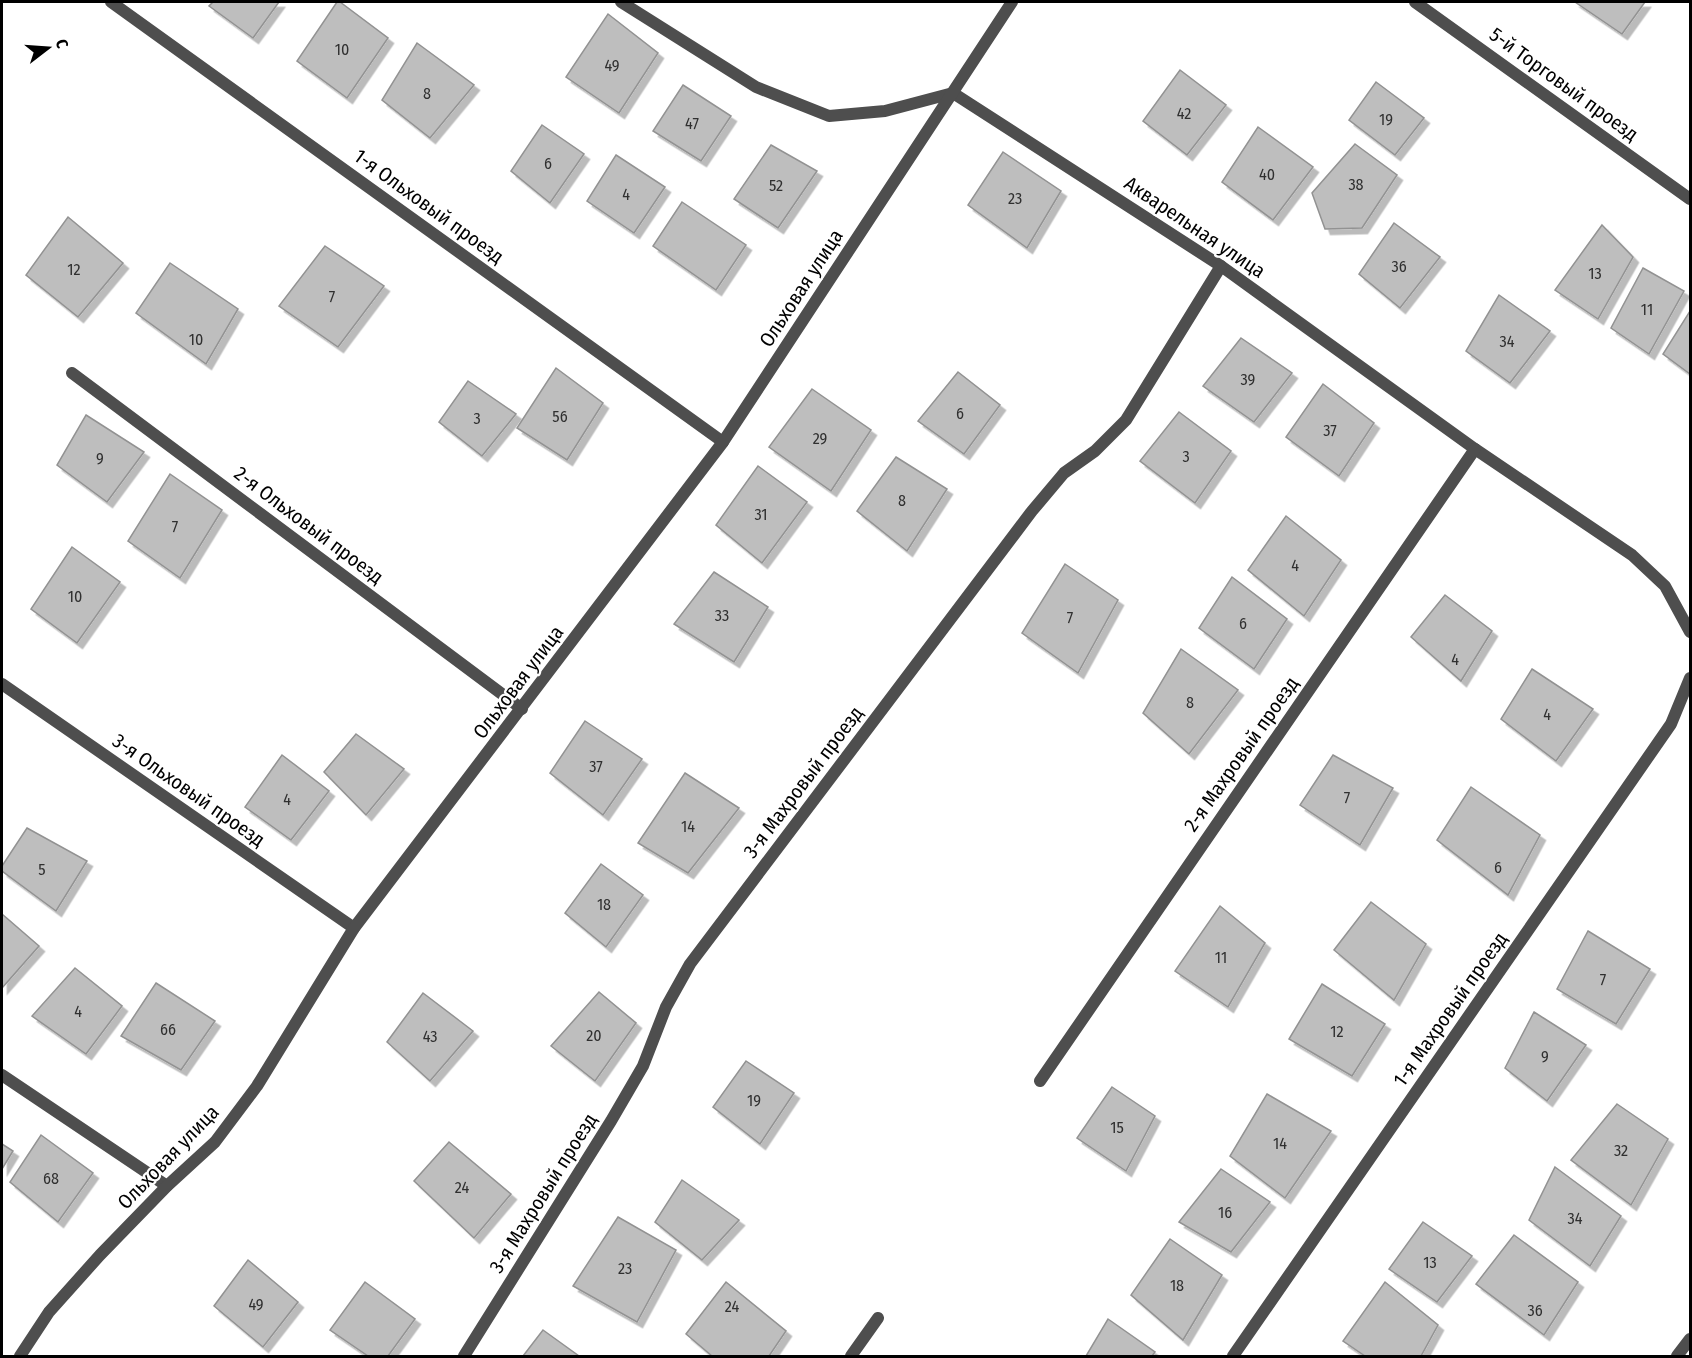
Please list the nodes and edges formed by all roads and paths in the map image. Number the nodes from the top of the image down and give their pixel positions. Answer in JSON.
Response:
{"nodes":[{"id":1,"x":111,"y":2,"type":"edge"},
{"id":2,"x":623,"y":2,"type":"edge"},
{"id":3,"x":1012,"y":2,"type":"edge"},
{"id":4,"x":1415,"y":2,"type":"edge"},
{"id":5,"x":952,"y":93,"type":"junction"},
{"id":6,"x":1690,"y":199,"type":"edge"},
{"id":7,"x":1221,"y":266,"type":"junction"},
{"id":8,"x":72,"y":373,"type":"dead end"},
{"id":9,"x":723,"y":442,"type":"junction"},
{"id":10,"x":1475,"y":449,"type":"junction"},
{"id":11,"x":1690,"y":630,"type":"edge"},
{"id":12,"x":1690,"y":678,"type":"edge"},
{"id":13,"x":2,"y":684,"type":"edge"},
{"id":14,"x":522,"y":709,"type":"junction"},
{"id":15,"x":354,"y":927,"type":"junction"},
{"id":16,"x":2,"y":1075,"type":"edge"},
{"id":17,"x":1040,"y":1081,"type":"dead end"},
{"id":18,"x":167,"y":1186,"type":"junction"},
{"id":19,"x":878,"y":1317,"type":"dead end"},
{"id":20,"x":1690,"y":1339,"type":"edge"},
{"id":21,"x":20,"y":1356,"type":"edge"},
{"id":22,"x":464,"y":1356,"type":"edge"},
{"id":23,"x":851,"y":1356,"type":"edge"},
{"id":24,"x":1233,"y":1356,"type":"edge"},
{"id":25,"x":1677,"y":1356,"type":"edge"}],
"edges":[{"from":1,"to":9,"type":"street","name":"1-я Ольховый проезд"},
{"from":2,"to":5,"type":"street"},
{"from":3,"to":5,"type":"street","name":"Ольховая улица"},
{"from":4,"to":6,"type":"street","name":"5-й Торговый проезд"},
{"from":5,"to":7,"type":"street","name":"Акварельная улица"},
{"from":5,"to":9,"type":"street","name":"Ольховая улица"},
{"from":7,"to":10,"type":"street","name":"Акварельная улица"},
{"from":7,"to":22,"type":"street","name":"3-я Махровый проезд"},
{"from":8,"to":14,"type":"street","name":"2-я Ольховый проезд"},
{"from":9,"to":14,"type":"street","name":"Ольховая улица"},
{"from":10,"to":11,"type":"street","name":"Акварельная улица"},
{"from":10,"to":17,"type":"street","name":"2-я Махровый проезд"},
{"from":12,"to":24,"type":"street","name":"1-я Махровый проезд"},
{"from":13,"to":15,"type":"street","name":"3-я Ольховый проезд"},
{"from":14,"to":15,"type":"street","name":"Ольховая улица"},
{"from":15,"to":18,"type":"street","name":"Ольховая улица"},
{"from":16,"to":18,"type":"street"},
{"from":18,"to":21,"type":"street","name":"Ольховая улица"},
{"from":19,"to":23,"type":"street"},
{"from":20,"to":25,"type":"street"}]}
